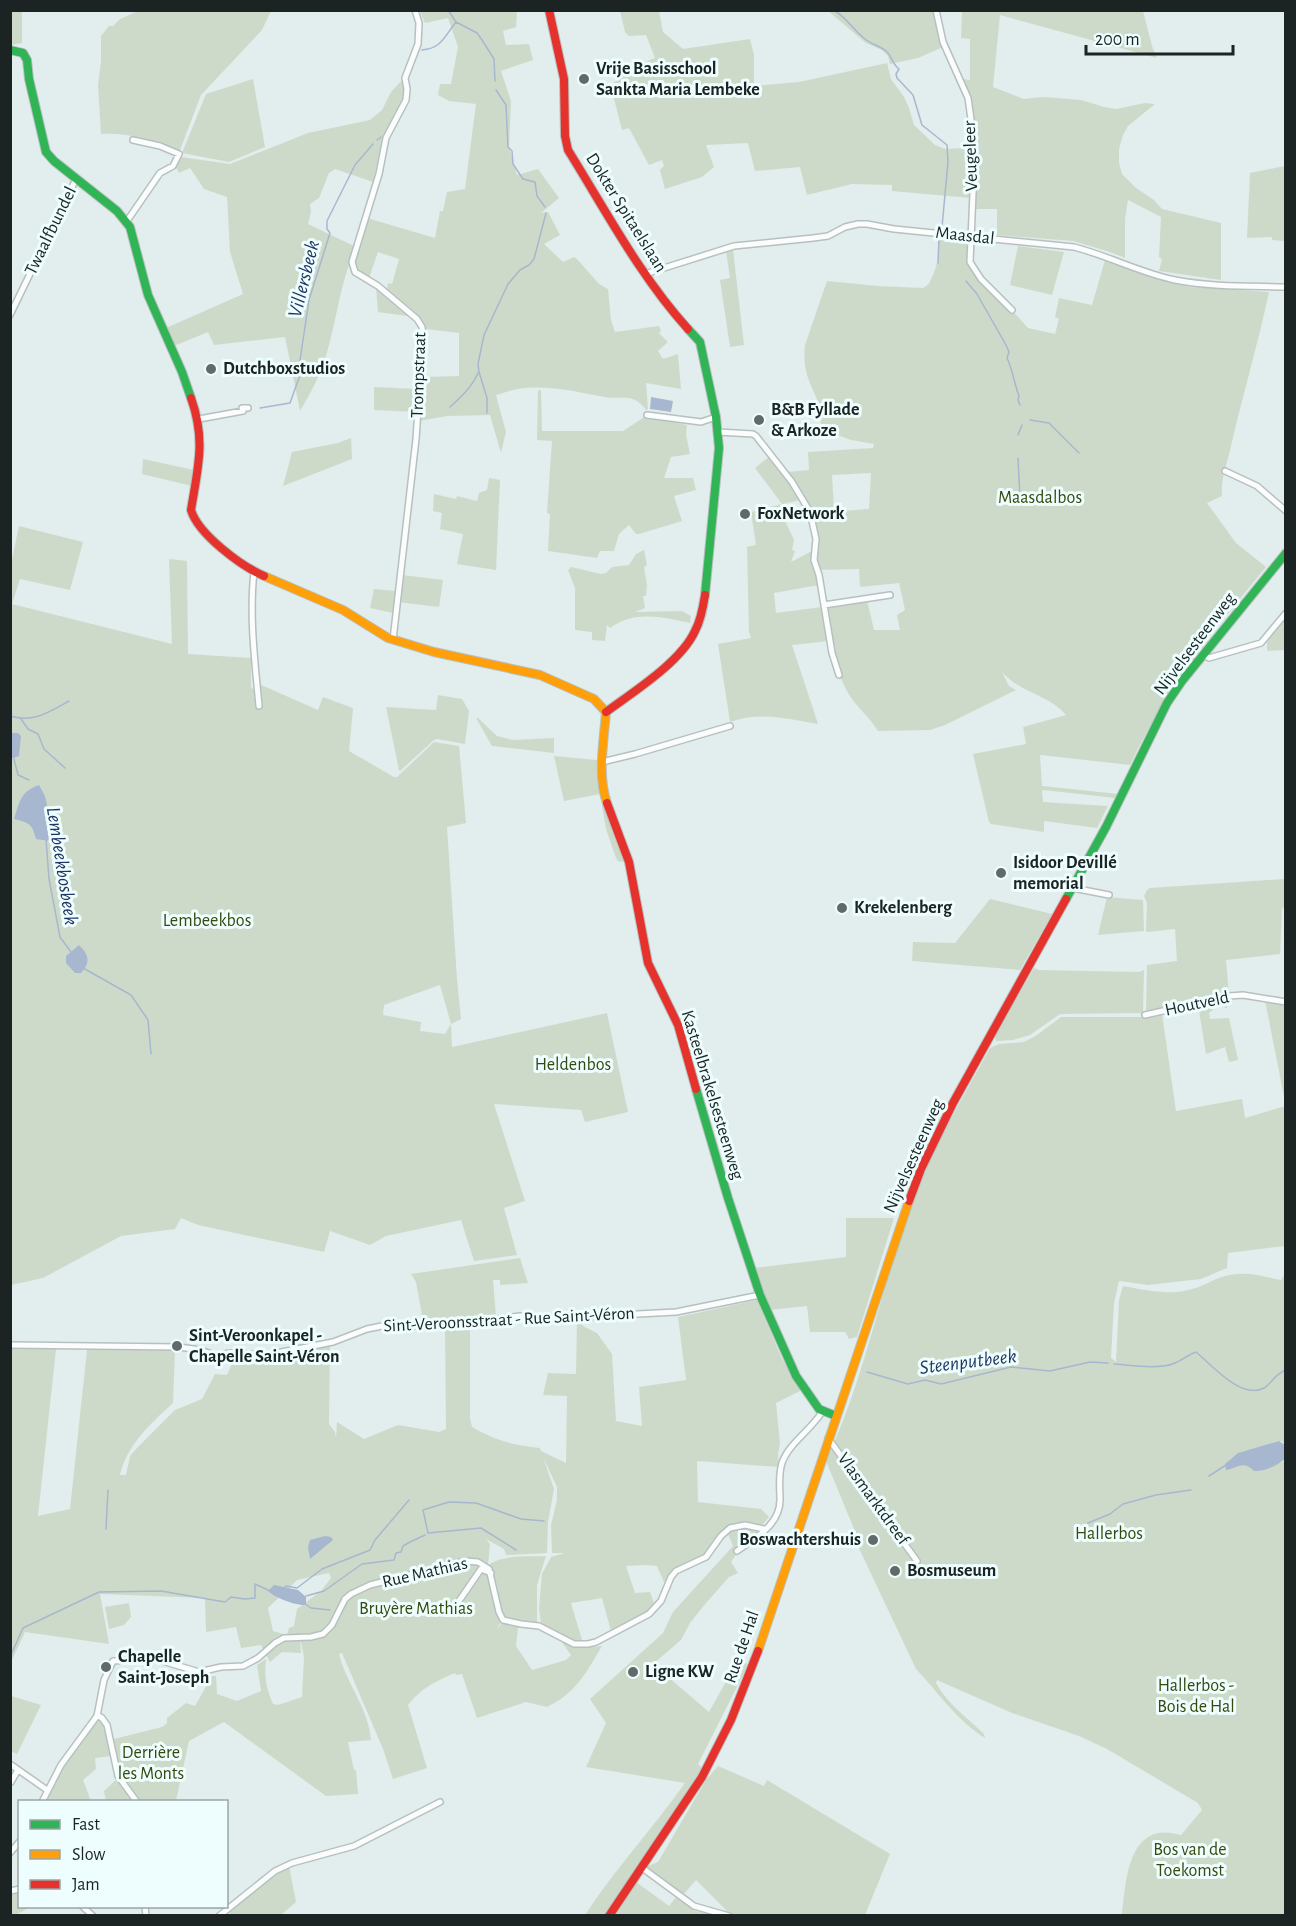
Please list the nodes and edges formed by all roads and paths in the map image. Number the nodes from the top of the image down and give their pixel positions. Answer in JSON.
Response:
{"nodes":[{"id":1,"x":415,"y":10,"type":"edge"},
{"id":2,"x":549,"y":10,"type":"edge"},
{"id":3,"x":936,"y":10,"type":"edge"},
{"id":4,"x":10,"y":50,"type":"edge"},
{"id":5,"x":133,"y":140,"type":"dead end"},
{"id":6,"x":76,"y":179,"type":"junction"},
{"id":7,"x":127,"y":221,"type":"junction"},
{"id":8,"x":971,"y":236,"type":"junction"},
{"id":9,"x":645,"y":274,"type":"junction"},
{"id":10,"x":1286,"y":287,"type":"edge"},
{"id":11,"x":1012,"y":310,"type":"dead end"},
{"id":12,"x":10,"y":315,"type":"edge"},
{"id":13,"x":248,"y":408,"type":"dead end"},
{"id":14,"x":647,"y":415,"type":"dead end"},
{"id":15,"x":716,"y":417,"type":"junction"},
{"id":16,"x":199,"y":419,"type":"junction"},
{"id":17,"x":718,"y":432,"type":"junction"},
{"id":18,"x":1225,"y":471,"type":"dead end"},
{"id":19,"x":1286,"y":511,"type":"edge"},
{"id":20,"x":1286,"y":553,"type":"edge"},
{"id":21,"x":254,"y":572,"type":"junction"},
{"id":22,"x":891,"y":595,"type":"dead end"},
{"id":23,"x":824,"y":605,"type":"junction"},
{"id":24,"x":1286,"y":613,"type":"edge"},
{"id":25,"x":393,"y":640,"type":"junction"},
{"id":26,"x":1202,"y":655,"type":"junction"},
{"id":27,"x":839,"y":675,"type":"dead end"},
{"id":28,"x":259,"y":706,"type":"dead end"},
{"id":29,"x":606,"y":712,"type":"junction"},
{"id":30,"x":730,"y":726,"type":"dead end"},
{"id":31,"x":602,"y":762,"type":"junction"},
{"id":32,"x":1073,"y":888,"type":"junction"},
{"id":33,"x":1109,"y":895,"type":"dead end"},
{"id":34,"x":1286,"y":1002,"type":"edge"},
{"id":35,"x":1145,"y":1015,"type":"dead end"},
{"id":36,"x":760,"y":1295,"type":"junction"},
{"id":37,"x":10,"y":1345,"type":"edge"},
{"id":38,"x":822,"y":1412,"type":"junction"},
{"id":39,"x":836,"y":1416,"type":"junction"},
{"id":40,"x":828,"y":1438,"type":"junction"},
{"id":41,"x":823,"y":1454,"type":"joint"},
{"id":42,"x":764,"y":1529,"type":"junction"},
{"id":43,"x":737,"y":1551,"type":"dead end"},
{"id":44,"x":917,"y":1561,"type":"dead end"},
{"id":45,"x":491,"y":1573,"type":"junction"},
{"id":46,"x":454,"y":1605,"type":"dead end"},
{"id":47,"x":97,"y":1715,"type":"junction"},
{"id":48,"x":10,"y":1764,"type":"edge"},
{"id":49,"x":18,"y":1770,"type":"junction"},
{"id":50,"x":11,"y":1782,"type":"edge"},
{"id":51,"x":47,"y":1790,"type":"junction"},
{"id":52,"x":43,"y":1800,"type":"edge"},
{"id":53,"x":135,"y":1800,"type":"edge"},
{"id":54,"x":440,"y":1802,"type":"dead end"},
{"id":55,"x":642,"y":1867,"type":"junction"},
{"id":56,"x":219,"y":1916,"type":"edge"},
{"id":57,"x":609,"y":1916,"type":"edge"},
{"id":58,"x":729,"y":1916,"type":"edge"}],
"edges":[{"from":1,"to":25,"type":"street","name":"Trompstraat"},
{"from":2,"to":9,"type":"street","name":"Dokter Spitaelslaan"},
{"from":3,"to":8,"type":"street","name":"Veugeleer"},
{"from":4,"to":6,"type":"street"},
{"from":5,"to":7,"type":"street"},
{"from":6,"to":7,"type":"street"},
{"from":6,"to":12,"type":"street","name":"Twaalfbundel"},
{"from":7,"to":16,"type":"street"},
{"from":8,"to":9,"type":"street","name":"Maasdal"},
{"from":8,"to":10,"type":"street","name":"Maasdal"},
{"from":8,"to":11,"type":"street","name":"Veugeleer"},
{"from":9,"to":15,"type":"street","name":"Dokter Spitaelslaan"},
{"from":13,"to":16,"type":"street"},
{"from":14,"to":15,"type":"street"},
{"from":15,"to":17,"type":"street","name":"Dokter Spitaelslaan"},
{"from":16,"to":21,"type":"street"},
{"from":17,"to":23,"type":"street"},
{"from":17,"to":29,"type":"street","name":"Dokter Spitaelslaan"},
{"from":18,"to":19,"type":"street"},
{"from":20,"to":26,"type":"street","name":"Nijvelsesteenweg"},
{"from":21,"to":25,"type":"street"},
{"from":21,"to":28,"type":"street"},
{"from":22,"to":23,"type":"street"},
{"from":23,"to":27,"type":"street"},
{"from":24,"to":26,"type":"street"},
{"from":25,"to":29,"type":"street"},
{"from":26,"to":32,"type":"street","name":"Nijvelsesteenweg"},
{"from":29,"to":31,"type":"street","name":"Kasteelbrakelsesteenweg"},
{"from":30,"to":31,"type":"street"},
{"from":31,"to":36,"type":"street","name":"Kasteelbrakelsesteenweg"},
{"from":32,"to":33,"type":"street"},
{"from":32,"to":39,"type":"street","name":"Nijvelsesteenweg"},
{"from":34,"to":35,"type":"street","name":"Houtveld"},
{"from":36,"to":37,"type":"street","name":"Sint-Veroonsstraat - Rue Saint-Véron"},
{"from":36,"to":38,"type":"street","name":"Kasteelbrakelsesteenweg"},
{"from":38,"to":39,"type":"street"},
{"from":38,"to":42,"type":"street"},
{"from":39,"to":40,"type":"street","name":"Nijvelsesteenweg"},
{"from":40,"to":41,"type":"street","name":"Nijvelsesteenweg"},
{"from":40,"to":44,"type":"street","name":"Vlasmarktdreef"},
{"from":41,"to":55,"type":"street","name":"Rue de Hal"},
{"from":42,"to":43,"type":"street"},
{"from":42,"to":45,"type":"street","name":"Rue Mathias"},
{"from":45,"to":46,"type":"street"},
{"from":45,"to":47,"type":"street","name":"Rue Mathias"},
{"from":47,"to":51,"type":"street","name":"Rue Mathias"},
{"from":47,"to":53,"type":"street"},
{"from":48,"to":49,"type":"street"},
{"from":49,"to":50,"type":"street"},
{"from":49,"to":51,"type":"street"},
{"from":51,"to":52,"type":"street","name":"Rue Mathias"},
{"from":54,"to":56,"type":"street"},
{"from":55,"to":57,"type":"street","name":"Rue de Hal"},
{"from":55,"to":58,"type":"street"}]}
